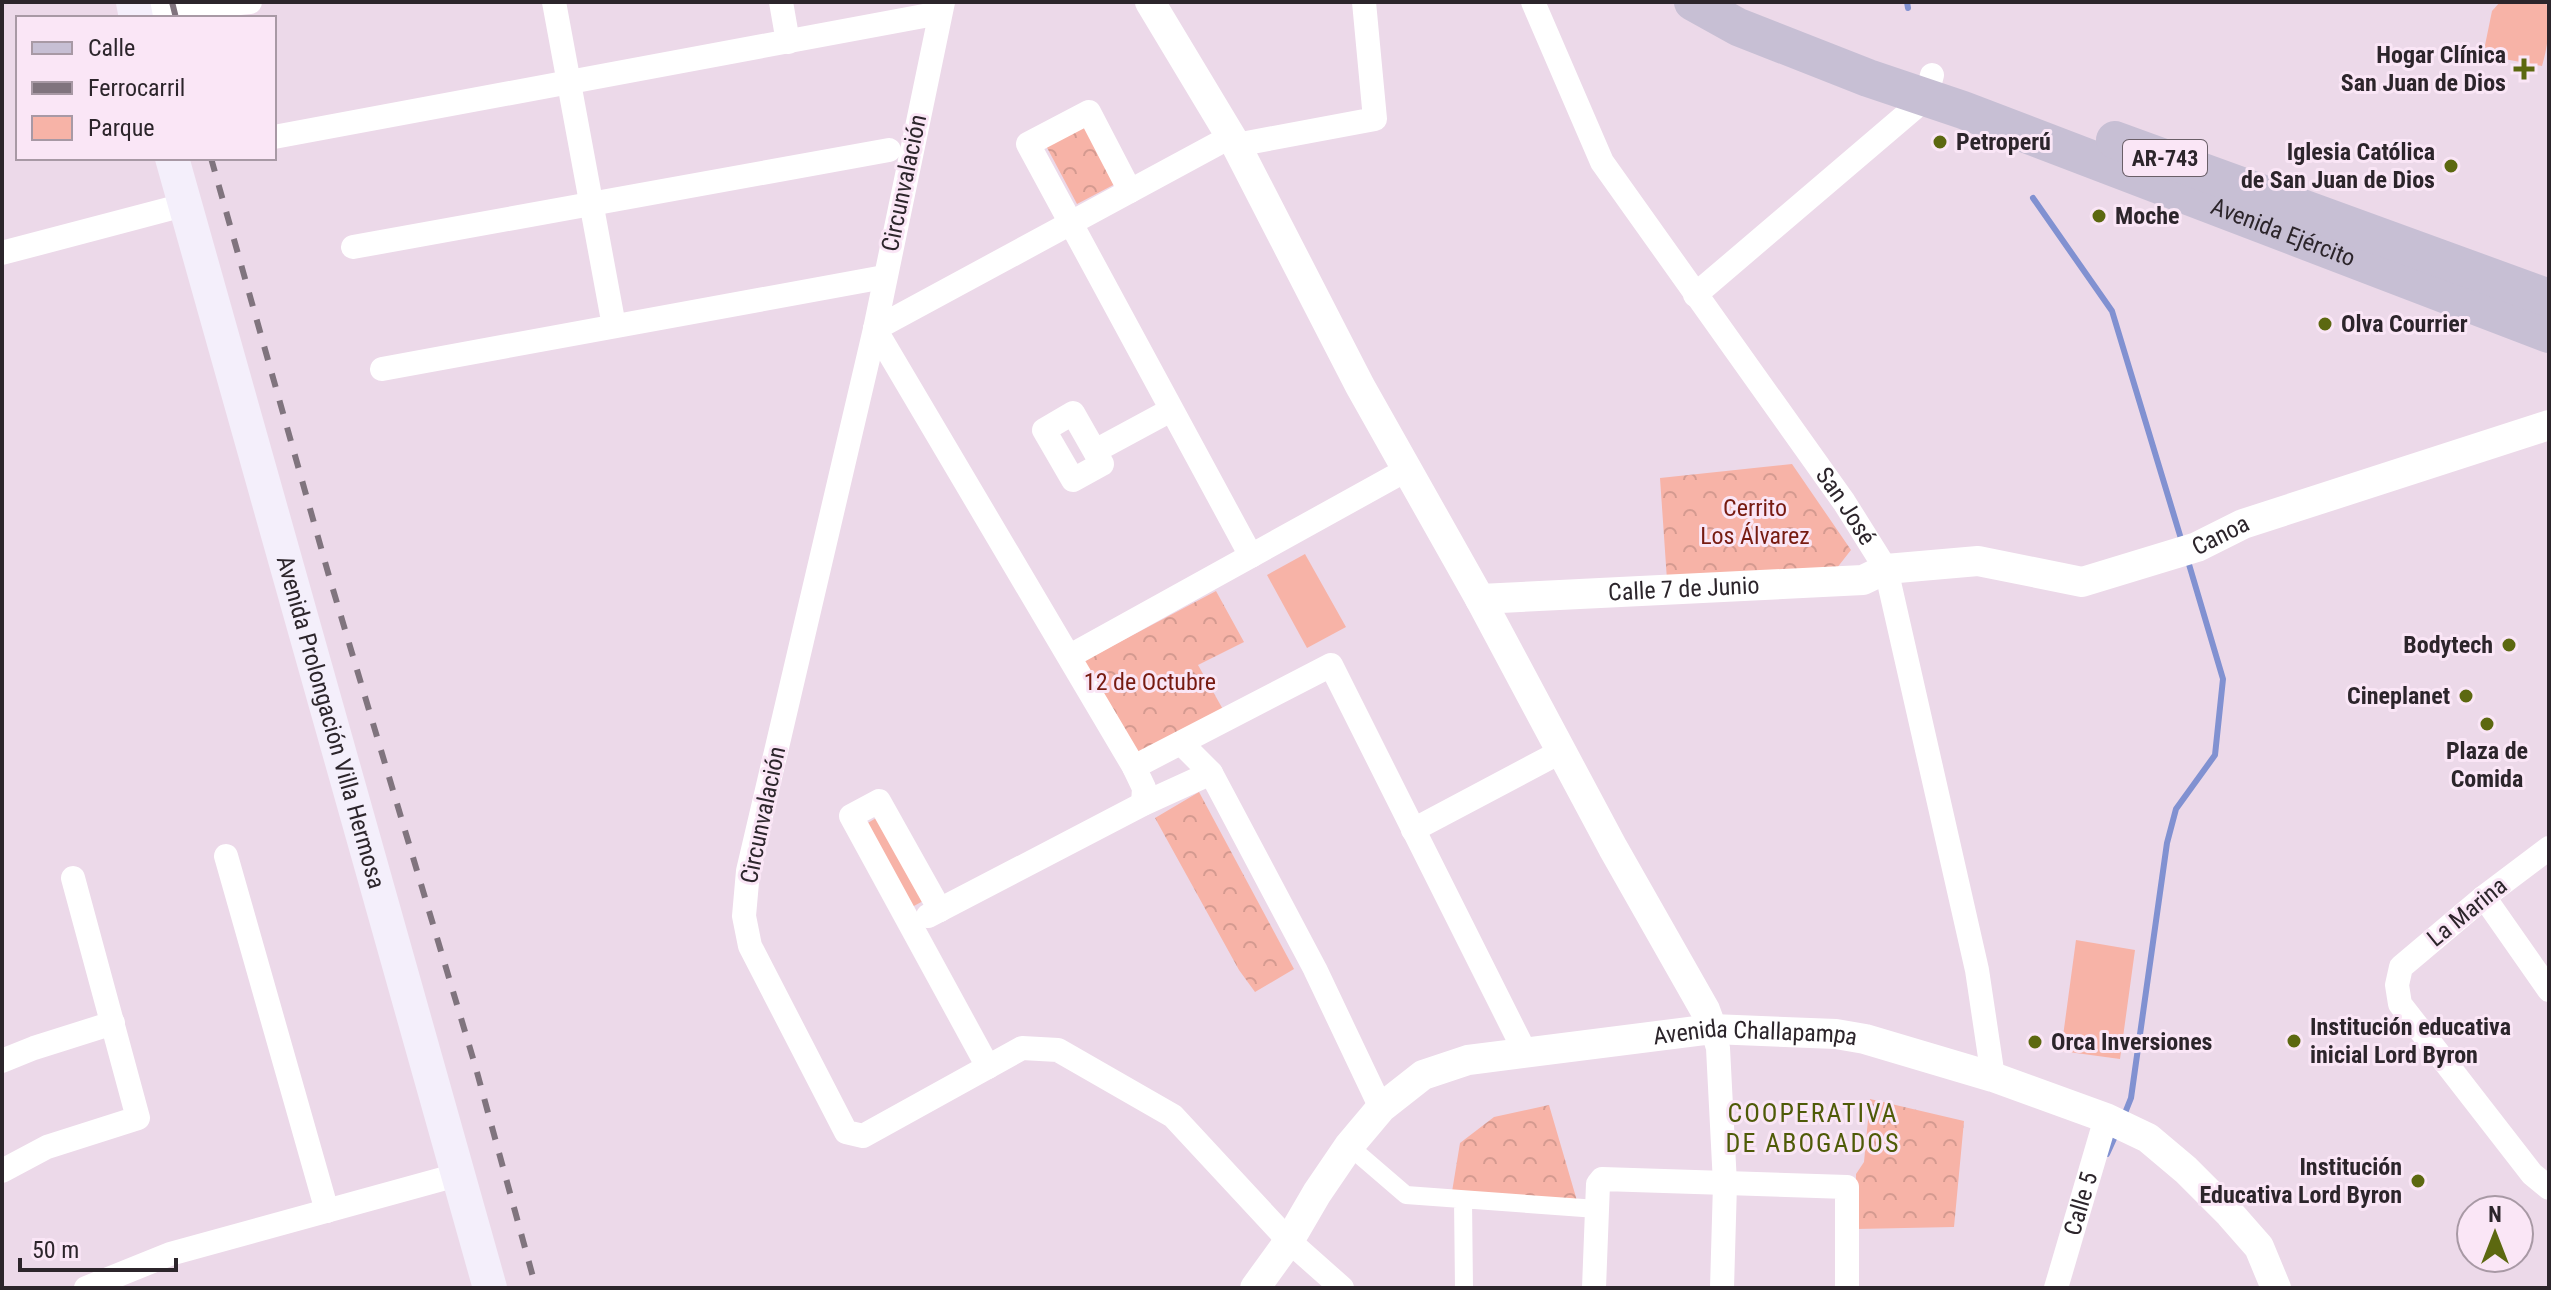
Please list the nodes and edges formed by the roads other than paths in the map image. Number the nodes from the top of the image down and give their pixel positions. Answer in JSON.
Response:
{"nodes":[{"id":1,"x":248,"y":2,"type":"edge"},
{"id":2,"x":554,"y":2,"type":"edge"},
{"id":3,"x":781,"y":2,"type":"edge"},
{"id":4,"x":1150,"y":2,"type":"edge"},
{"id":5,"x":1364,"y":2,"type":"edge"},
{"id":6,"x":1533,"y":2,"type":"edge"},
{"id":7,"x":1693,"y":2,"type":"edge"},
{"id":8,"x":1728,"y":2,"type":"edge"},
{"id":9,"x":942,"y":8,"type":"edge"},
{"id":10,"x":135,"y":11,"type":"edge"},
{"id":11,"x":204,"y":12,"type":"edge"},
{"id":12,"x":788,"y":42,"type":"junction"},
{"id":13,"x":569,"y":83,"type":"junction"},
{"id":14,"x":1929,"y":86,"type":"junction"},
{"id":15,"x":276,"y":130,"type":"edge"},
{"id":16,"x":1233,"y":141,"type":"junction"},
{"id":17,"x":889,"y":150,"type":"dead end"},
{"id":18,"x":173,"y":160,"type":"edge"},
{"id":19,"x":1130,"y":191,"type":"junction"},
{"id":20,"x":184,"y":205,"type":"junction"},
{"id":21,"x":591,"y":205,"type":"junction"},
{"id":22,"x":1069,"y":223,"type":"junction"},
{"id":23,"x":2359,"y":245,"type":"junction"},
{"id":24,"x":353,"y":247,"type":"dead end"},
{"id":25,"x":2,"y":253,"type":"edge"},
{"id":26,"x":884,"y":277,"type":"junction"},
{"id":27,"x":1695,"y":295,"type":"junction"},
{"id":28,"x":2549,"y":298,"type":"edge"},
{"id":29,"x":614,"y":326,"type":"junction"},
{"id":30,"x":875,"y":329,"type":"junction"},
{"id":31,"x":2549,"y":334,"type":"edge"},
{"id":32,"x":382,"y":369,"type":"dead end"},
{"id":33,"x":1171,"y":410,"type":"junction"},
{"id":34,"x":2549,"y":425,"type":"edge"},
{"id":35,"x":1095,"y":451,"type":"dead end"},
{"id":36,"x":1406,"y":470,"type":"junction"},
{"id":37,"x":1251,"y":556,"type":"junction"},
{"id":38,"x":1886,"y":569,"type":"junction"},
{"id":39,"x":1480,"y":599,"type":"junction"},
{"id":40,"x":1070,"y":656,"type":"junction"},
{"id":41,"x":1181,"y":743,"type":"junction"},
{"id":42,"x":1562,"y":751,"type":"junction"},
{"id":43,"x":1134,"y":767,"type":"junction"},
{"id":44,"x":1211,"y":773,"type":"junction"},
{"id":45,"x":1143,"y":804,"type":"junction"},
{"id":46,"x":1413,"y":830,"type":"junction"},
{"id":47,"x":2549,"y":848,"type":"edge"},
{"id":48,"x":226,"y":856,"type":"dead end"},
{"id":49,"x":73,"y":878,"type":"dead end"},
{"id":50,"x":2484,"y":897,"type":"junction"},
{"id":51,"x":940,"y":910,"type":"junction"},
{"id":52,"x":911,"y":925,"type":"junction"},
{"id":53,"x":2549,"y":990,"type":"edge"},
{"id":54,"x":113,"y":1023,"type":"junction"},
{"id":55,"x":1712,"y":1029,"type":"junction"},
{"id":56,"x":1525,"y":1052,"type":"junction"},
{"id":57,"x":2,"y":1061,"type":"edge"},
{"id":58,"x":988,"y":1067,"type":"junction"},
{"id":59,"x":1993,"y":1077,"type":"junction"},
{"id":60,"x":1381,"y":1108,"type":"junction"},
{"id":61,"x":2110,"y":1120,"type":"junction"},
{"id":62,"x":1349,"y":1146,"type":"junction"},
{"id":63,"x":2,"y":1171,"type":"edge"},
{"id":64,"x":457,"y":1175,"type":"junction"},
{"id":65,"x":1725,"y":1184,"type":"junction"},
{"id":66,"x":2549,"y":1188,"type":"edge"},
{"id":67,"x":1463,"y":1200,"type":"junction"},
{"id":68,"x":1597,"y":1209,"type":"junction"},
{"id":69,"x":327,"y":1211,"type":"junction"},
{"id":70,"x":1289,"y":1241,"type":"junction"},
{"id":71,"x":86,"y":1288,"type":"edge"},
{"id":72,"x":490,"y":1288,"type":"edge"},
{"id":73,"x":1255,"y":1288,"type":"edge"},
{"id":74,"x":1342,"y":1288,"type":"edge"},
{"id":75,"x":1464,"y":1288,"type":"edge"},
{"id":76,"x":1594,"y":1288,"type":"edge"},
{"id":77,"x":1722,"y":1288,"type":"edge"},
{"id":78,"x":1847,"y":1288,"type":"edge"},
{"id":79,"x":2056,"y":1288,"type":"edge"},
{"id":80,"x":2276,"y":1288,"type":"edge"}],
"edges":[{"from":1,"to":11,"type":"street"},
{"from":2,"to":13,"type":"street"},
{"from":3,"to":12,"type":"street"},
{"from":4,"to":16,"type":"street"},
{"from":5,"to":16,"type":"street"},
{"from":6,"to":27,"type":"street","name":"San José"},
{"from":7,"to":14,"type":"main road","number":"AR-743"},
{"from":8,"to":14,"type":"main road","number":"AR-743"},
{"from":9,"to":12,"type":"street"},
{"from":9,"to":26,"type":"street","name":"Circunvalación"},
{"from":10,"to":11,"type":"street"},
{"from":12,"to":13,"type":"street"},
{"from":13,"to":15,"type":"street"},
{"from":13,"to":21,"type":"street"},
{"from":14,"to":23,"type":"main road","name":"Avenida Ejército","number":"AR-743"},
{"from":14,"to":27,"type":"street"},
{"from":16,"to":19,"type":"street"},
{"from":16,"to":36,"type":"street"},
{"from":17,"to":21,"type":"street"},
{"from":18,"to":20,"type":"main road","name":"Avenida Prolongación Villa Hermosa"},
{"from":19,"to":22,"type":"street"},
{"from":19,"to":22,"type":"street"},
{"from":20,"to":25,"type":"street"},
{"from":20,"to":64,"type":"main road","name":"Avenida Prolongación Villa Hermosa"},
{"from":21,"to":24,"type":"street"},
{"from":21,"to":29,"type":"street"},
{"from":22,"to":30,"type":"street"},
{"from":22,"to":33,"type":"street"},
{"from":23,"to":28,"type":"main road","name":"Avenida Ejército","number":"AR-743"},
{"from":23,"to":31,"type":"main road","name":"Avenida Ejército","number":"AR-743"},
{"from":26,"to":29,"type":"street"},
{"from":26,"to":30,"type":"street","name":"Circunvalación"},
{"from":27,"to":38,"type":"street","name":"San José"},
{"from":29,"to":32,"type":"street"},
{"from":30,"to":40,"type":"street"},
{"from":30,"to":58,"type":"street","name":"Circunvalación"},
{"from":33,"to":35,"type":"street"},
{"from":33,"to":37,"type":"street"},
{"from":34,"to":38,"type":"street","name":"Canoa"},
{"from":36,"to":37,"type":"street"},
{"from":36,"to":39,"type":"street"},
{"from":37,"to":40,"type":"street"},
{"from":38,"to":39,"type":"street","name":"Calle 7 de Junio"},
{"from":38,"to":59,"type":"street","name":"San José"},
{"from":39,"to":42,"type":"street"},
{"from":40,"to":43,"type":"street"},
{"from":41,"to":43,"type":"street"},
{"from":41,"to":44,"type":"street"},
{"from":41,"to":46,"type":"street"},
{"from":42,"to":46,"type":"street"},
{"from":42,"to":55,"type":"street"},
{"from":43,"to":45,"type":"street"},
{"from":44,"to":45,"type":"street"},
{"from":44,"to":60,"type":"street"},
{"from":45,"to":51,"type":"street"},
{"from":46,"to":56,"type":"street"},
{"from":47,"to":50,"type":"street","name":"La Marina"},
{"from":48,"to":69,"type":"street"},
{"from":49,"to":54,"type":"street"},
{"from":50,"to":53,"type":"street"},
{"from":50,"to":66,"type":"street","name":"La Marina"},
{"from":51,"to":52,"type":"street"},
{"from":51,"to":52,"type":"street"},
{"from":52,"to":58,"type":"street"},
{"from":54,"to":57,"type":"street"},
{"from":54,"to":63,"type":"street"},
{"from":55,"to":56,"type":"street","name":"Avenida Challapampa"},
{"from":55,"to":59,"type":"street","name":"Avenida Challapampa"},
{"from":55,"to":65,"type":"street"},
{"from":56,"to":60,"type":"street","name":"Avenida Challapampa"},
{"from":58,"to":70,"type":"street","name":"Circunvalación"},
{"from":59,"to":61,"type":"street","name":"Avenida Challapampa"},
{"from":60,"to":62,"type":"street","name":"Avenida Challapampa"},
{"from":61,"to":79,"type":"street","name":"Calle 5"},
{"from":61,"to":80,"type":"street","name":"Avenida Challapampa"},
{"from":62,"to":67,"type":"street"},
{"from":62,"to":70,"type":"street","name":"Avenida Challapampa"},
{"from":64,"to":69,"type":"street"},
{"from":64,"to":72,"type":"main road","name":"Avenida Prolongación Villa Hermosa"},
{"from":65,"to":68,"type":"street"},
{"from":65,"to":77,"type":"street"},
{"from":65,"to":78,"type":"street"},
{"from":67,"to":68,"type":"street"},
{"from":67,"to":75,"type":"street"},
{"from":68,"to":76,"type":"street"},
{"from":69,"to":71,"type":"street"},
{"from":70,"to":73,"type":"street","name":"Avenida Challapampa"},
{"from":70,"to":74,"type":"street","name":"Circunvalación"}]}
